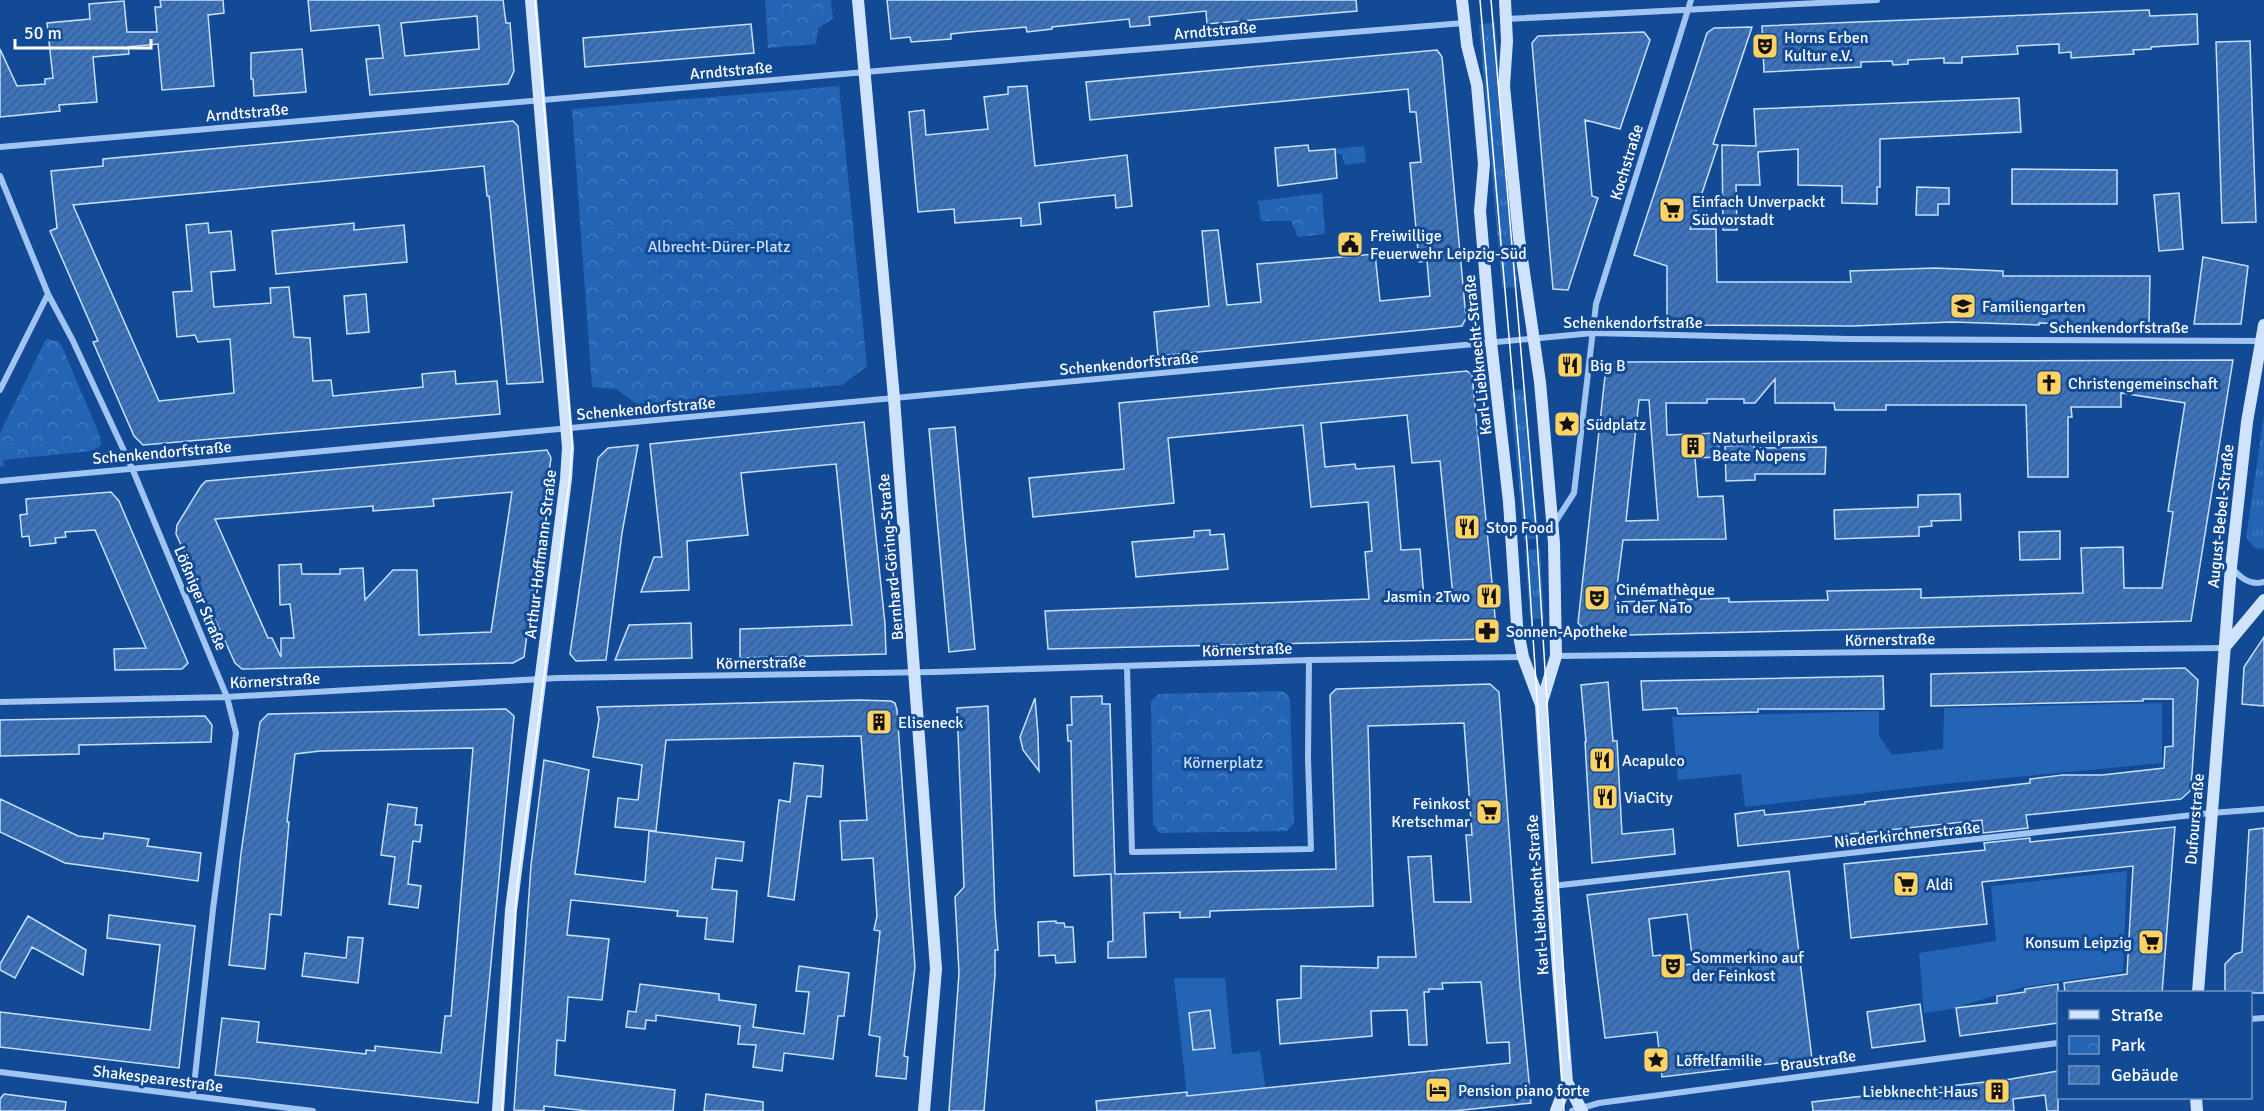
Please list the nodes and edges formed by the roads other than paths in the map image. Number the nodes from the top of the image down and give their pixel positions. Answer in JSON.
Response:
{"nodes":[{"id":1,"x":531,"y":0,"type":"edge"},
{"id":2,"x":858,"y":0,"type":"edge"},
{"id":3,"x":1462,"y":0,"type":"edge"},
{"id":4,"x":1505,"y":0,"type":"edge"},
{"id":5,"x":1691,"y":0,"type":"edge"},
{"id":6,"x":1877,"y":0,"type":"edge"},
{"id":7,"x":1689,"y":9,"type":"junction"},
{"id":8,"x":1507,"y":19,"type":"junction"},
{"id":9,"x":1464,"y":23,"type":"junction"},
{"id":10,"x":864,"y":72,"type":"junction"},
{"id":11,"x":540,"y":100,"type":"junction"},
{"id":12,"x":0,"y":147,"type":"edge"},
{"id":13,"x":0,"y":176,"type":"edge"},
{"id":14,"x":48,"y":294,"type":"junction"},
{"id":15,"x":2264,"y":326,"type":"edge"},
{"id":16,"x":1593,"y":333,"type":"junction"},
{"id":17,"x":1533,"y":338,"type":"junction"},
{"id":18,"x":2263,"y":341,"type":"edge"},
{"id":19,"x":1491,"y":342,"type":"junction"},
{"id":20,"x":0,"y":390,"type":"edge"},
{"id":21,"x":894,"y":398,"type":"junction"},
{"id":22,"x":568,"y":429,"type":"junction"},
{"id":23,"x":132,"y":468,"type":"junction"},
{"id":24,"x":0,"y":481,"type":"edge"},
{"id":25,"x":1552,"y":526,"type":"junction"},
{"id":26,"x":2230,"y":567,"type":"junction"},
{"id":27,"x":2264,"y":582,"type":"edge"},
{"id":28,"x":2264,"y":600,"type":"edge"},
{"id":29,"x":2223,"y":648,"type":"junction"},
{"id":30,"x":1560,"y":656,"type":"junction"},
{"id":31,"x":1523,"y":657,"type":"junction"},
{"id":32,"x":1309,"y":660,"type":"junction"},
{"id":33,"x":1126,"y":667,"type":"junction"},
{"id":34,"x":916,"y":672,"type":"junction"},
{"id":35,"x":540,"y":678,"type":"junction"},
{"id":36,"x":227,"y":697,"type":"junction"},
{"id":37,"x":0,"y":702,"type":"edge"},
{"id":38,"x":1541,"y":705,"type":"junction"},
{"id":39,"x":2264,"y":809,"type":"edge"},
{"id":40,"x":2211,"y":813,"type":"junction"},
{"id":41,"x":1552,"y":886,"type":"junction"},
{"id":42,"x":2198,"y":991,"type":"edge"},
{"id":43,"x":2057,"y":1043,"type":"edge"},
{"id":44,"x":0,"y":1072,"type":"edge"},
{"id":45,"x":1566,"y":1082,"type":"junction"},
{"id":46,"x":193,"y":1095,"type":"junction"},
{"id":47,"x":1578,"y":1110,"type":"edge"},
{"id":48,"x":313,"y":1111,"type":"edge"},
{"id":49,"x":498,"y":1111,"type":"edge"},
{"id":50,"x":924,"y":1111,"type":"edge"},
{"id":51,"x":1556,"y":1111,"type":"edge"}],
"edges":[{"from":1,"to":11,"type":"main road","name":"Arthur-Hoffmann-Straße"},
{"from":2,"to":10,"type":"main road","name":"Bernhard-Göring-Straße"},
{"from":3,"to":9,"type":"main road","name":"Karl-Liebknecht-Straße"},
{"from":4,"to":8,"type":"main road","name":"Karl-Liebknecht-Straße"},
{"from":5,"to":7,"type":"street","name":"Kochstraße"},
{"from":6,"to":7,"type":"street"},
{"from":7,"to":8,"type":"street"},
{"from":7,"to":16,"type":"street","name":"Kochstraße"},
{"from":8,"to":17,"type":"main road","name":"Karl-Liebknecht-Straße"},
{"from":9,"to":10,"type":"street","name":"Arndtstraße"},
{"from":9,"to":19,"type":"main road","name":"Karl-Liebknecht-Straße"},
{"from":10,"to":11,"type":"street","name":"Arndtstraße"},
{"from":10,"to":21,"type":"main road","name":"Bernhard-Göring-Straße"},
{"from":11,"to":12,"type":"street","name":"Arndtstraße"},
{"from":11,"to":22,"type":"main road","name":"Arthur-Hoffmann-Straße"},
{"from":13,"to":14,"type":"street","name":"Lößniger Straße"},
{"from":14,"to":20,"type":"street"},
{"from":14,"to":23,"type":"street","name":"Lößniger Straße"},
{"from":15,"to":18,"type":"main road","name":"August-Bebel-Straße"},
{"from":16,"to":17,"type":"street","name":"Schenkendorfstraße"},
{"from":16,"to":18,"type":"street","name":"Schenkendorfstraße"},
{"from":16,"to":25,"type":"street"},
{"from":17,"to":19,"type":"street","name":"Schenkendorfstraße"},
{"from":17,"to":25,"type":"main road","name":"Karl-Liebknecht-Straße"},
{"from":18,"to":26,"type":"main road","name":"August-Bebel-Straße"},
{"from":19,"to":21,"type":"street","name":"Schenkendorfstraße"},
{"from":19,"to":31,"type":"main road","name":"Karl-Liebknecht-Straße"},
{"from":21,"to":22,"type":"street","name":"Schenkendorfstraße"},
{"from":21,"to":34,"type":"main road","name":"Bernhard-Göring-Straße"},
{"from":22,"to":23,"type":"street","name":"Schenkendorfstraße"},
{"from":22,"to":35,"type":"main road","name":"Arthur-Hoffmann-Straße"},
{"from":23,"to":24,"type":"street","name":"Schenkendorfstraße"},
{"from":23,"to":36,"type":"street","name":"Lößniger Straße"},
{"from":25,"to":30,"type":"main road","name":"Karl-Liebknecht-Straße"},
{"from":26,"to":27,"type":"street"},
{"from":26,"to":29,"type":"main road","name":"August-Bebel-Straße"},
{"from":28,"to":29,"type":"main road"},
{"from":29,"to":30,"type":"street","name":"Körnerstraße"},
{"from":29,"to":40,"type":"main road","name":"Dufourstraße"},
{"from":30,"to":38,"type":"main road","name":"Karl-Liebknecht-Straße"},
{"from":31,"to":32,"type":"street","name":"Körnerstraße"},
{"from":31,"to":38,"type":"main road","name":"Karl-Liebknecht-Straße"},
{"from":32,"to":33,"type":"street","name":"Körnerstraße"},
{"from":32,"to":33,"type":"street"},
{"from":33,"to":34,"type":"street","name":"Körnerstraße"},
{"from":34,"to":35,"type":"street","name":"Körnerstraße"},
{"from":34,"to":50,"type":"main road","name":"Bernhard-Göring-Straße"},
{"from":35,"to":36,"type":"street","name":"Körnerstraße"},
{"from":35,"to":49,"type":"main road","name":"Arthur-Hoffmann-Straße"},
{"from":36,"to":37,"type":"street","name":"Körnerstraße"},
{"from":36,"to":46,"type":"street","name":"Lößniger Straße"},
{"from":38,"to":41,"type":"main road","name":"Karl-Liebknecht-Straße"},
{"from":39,"to":40,"type":"street","name":"Niederkirchnerstraße"},
{"from":40,"to":41,"type":"street","name":"Niederkirchnerstraße"},
{"from":40,"to":42,"type":"main road","name":"Dufourstraße"},
{"from":41,"to":45,"type":"main road","name":"Karl-Liebknecht-Straße"},
{"from":43,"to":47,"type":"street","name":"Braustraße"},
{"from":44,"to":46,"type":"street","name":"Shakespearestraße"},
{"from":45,"to":47,"type":"main road","name":"Karl-Liebknecht-Straße"},
{"from":45,"to":51,"type":"main road","name":"Karl-Liebknecht-Straße"},
{"from":46,"to":48,"type":"street","name":"Shakespearestraße"}]}
